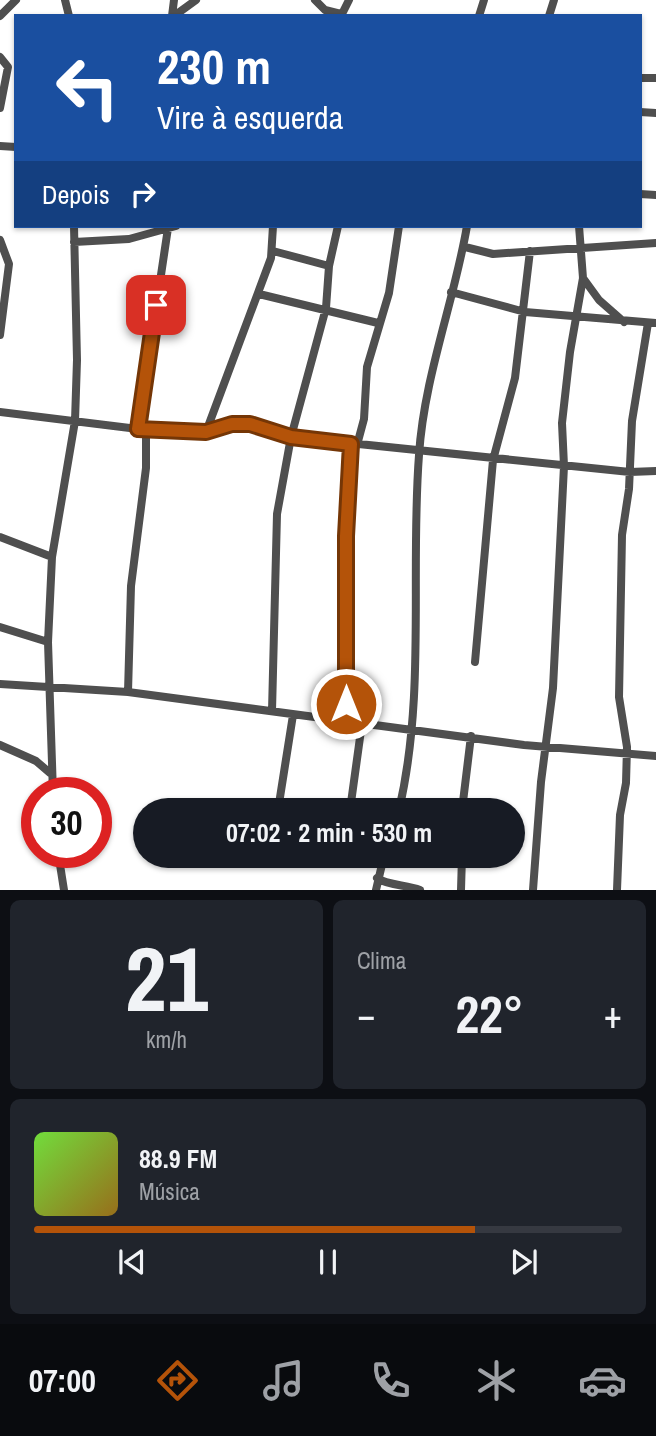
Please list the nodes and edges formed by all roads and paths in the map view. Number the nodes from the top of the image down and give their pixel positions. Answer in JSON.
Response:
{"nodes":[{"id":1,"x":16,"y":0,"type":"edge"},
{"id":2,"x":196,"y":0,"type":"edge"},
{"id":3,"x":314,"y":0,"type":"edge"},
{"id":4,"x":176,"y":14,"type":"edge"},
{"id":5,"x":338,"y":14,"type":"edge"},
{"id":6,"x":0,"y":16,"type":"edge"},
{"id":7,"x":0,"y":57,"type":"edge"},
{"id":8,"x":0,"y":108,"type":"edge"},
{"id":9,"x":74,"y":228,"type":"edge"},
{"id":10,"x":166,"y":228,"type":"edge"},
{"id":11,"x":273,"y":228,"type":"edge"},
{"id":12,"x":338,"y":228,"type":"edge"},
{"id":13,"x":399,"y":228,"type":"edge"},
{"id":14,"x":466,"y":228,"type":"edge"},
{"id":15,"x":579,"y":228,"type":"edge"},
{"id":16,"x":0,"y":240,"type":"edge"},
{"id":17,"x":74,"y":242,"type":"junction"},
{"id":18,"x":656,"y":243,"type":"edge"},
{"id":19,"x":465,"y":247,"type":"junction"},
{"id":20,"x":580,"y":247,"type":"junction"},
{"id":21,"x":273,"y":251,"type":"junction"},
{"id":22,"x":530,"y":251,"type":"junction"},
{"id":23,"x":329,"y":266,"type":"junction"},
{"id":24,"x":583,"y":278,"type":"junction"},
{"id":25,"x":451,"y":292,"type":"junction"},
{"id":26,"x":259,"y":294,"type":"junction"},
{"id":27,"x":326,"y":308,"type":"junction"},
{"id":28,"x":525,"y":313,"type":"junction"},
{"id":29,"x":576,"y":319,"type":"junction"},
{"id":30,"x":624,"y":322,"type":"junction"},
{"id":31,"x":378,"y":323,"type":"junction"},
{"id":32,"x":652,"y":323,"type":"edge"},
{"id":33,"x":0,"y":335,"type":"edge"},
{"id":34,"x":0,"y":412,"type":"edge"},
{"id":35,"x":75,"y":421,"type":"junction"},
{"id":36,"x":142,"y":430,"type":"junction"},
{"id":37,"x":206,"y":432,"type":"junction"},
{"id":38,"x":291,"y":437,"type":"junction"},
{"id":39,"x":354,"y":445,"type":"junction"},
{"id":40,"x":419,"y":451,"type":"junction"},
{"id":41,"x":493,"y":460,"type":"junction"},
{"id":42,"x":564,"y":466,"type":"junction"},
{"id":43,"x":656,"y":471,"type":"edge"},
{"id":44,"x":631,"y":472,"type":"junction"},
{"id":45,"x":0,"y":537,"type":"edge"},
{"id":46,"x":52,"y":557,"type":"junction"},
{"id":47,"x":0,"y":626,"type":"edge"},
{"id":48,"x":48,"y":642,"type":"junction"},
{"id":49,"x":475,"y":662,"type":"dead end"},
{"id":50,"x":0,"y":684,"type":"edge"},
{"id":51,"x":49,"y":689,"type":"junction"},
{"id":52,"x":128,"y":692,"type":"junction"},
{"id":53,"x":272,"y":711,"type":"junction"},
{"id":54,"x":293,"y":715,"type":"junction"},
{"id":55,"x":346,"y":720,"type":"junction"},
{"id":56,"x":362,"y":723,"type":"junction"},
{"id":57,"x":410,"y":730,"type":"junction"},
{"id":58,"x":471,"y":736,"type":"junction"},
{"id":59,"x":0,"y":745,"type":"edge"},
{"id":60,"x":547,"y":746,"type":"junction"},
{"id":61,"x":627,"y":754,"type":"junction"},
{"id":62,"x":656,"y":756,"type":"edge"},
{"id":63,"x":50,"y":773,"type":"junction"},
{"id":64,"x":50,"y":777,"type":"edge"},
{"id":65,"x":280,"y":798,"type":"edge"},
{"id":66,"x":352,"y":798,"type":"edge"},
{"id":67,"x":401,"y":798,"type":"edge"},
{"id":68,"x":463,"y":798,"type":"edge"},
{"id":69,"x":61,"y":868,"type":"edge"},
{"id":70,"x":380,"y":868,"type":"edge"},
{"id":71,"x":461,"y":868,"type":"edge"},
{"id":72,"x":377,"y":877,"type":"junction"},
{"id":73,"x":64,"y":890,"type":"edge"},
{"id":74,"x":376,"y":890,"type":"edge"},
{"id":75,"x":420,"y":890,"type":"edge"},
{"id":76,"x":461,"y":890,"type":"edge"},
{"id":77,"x":533,"y":890,"type":"edge"},
{"id":78,"x":617,"y":890,"type":"edge"}],
"edges":[{"from":1,"to":6,"type":"street"},
{"from":2,"to":4,"type":"street"},
{"from":3,"to":5,"type":"street"},
{"from":7,"to":8,"type":"street"},
{"from":9,"to":17,"type":"street"},
{"from":10,"to":17,"type":"street"},
{"from":10,"to":36,"type":"street"},
{"from":11,"to":21,"type":"street"},
{"from":12,"to":23,"type":"street"},
{"from":13,"to":31,"type":"street"},
{"from":14,"to":19,"type":"street"},
{"from":15,"to":20,"type":"street"},
{"from":16,"to":33,"type":"street"},
{"from":17,"to":35,"type":"street"},
{"from":18,"to":20,"type":"street"},
{"from":19,"to":22,"type":"street"},
{"from":19,"to":25,"type":"street"},
{"from":20,"to":22,"type":"street"},
{"from":20,"to":24,"type":"street"},
{"from":21,"to":23,"type":"street"},
{"from":21,"to":26,"type":"street"},
{"from":22,"to":28,"type":"street"},
{"from":23,"to":27,"type":"street"},
{"from":24,"to":29,"type":"street"},
{"from":24,"to":30,"type":"street"},
{"from":25,"to":28,"type":"street"},
{"from":25,"to":40,"type":"street"},
{"from":26,"to":27,"type":"street"},
{"from":26,"to":37,"type":"street"},
{"from":27,"to":31,"type":"street"},
{"from":27,"to":38,"type":"street"},
{"from":28,"to":29,"type":"street"},
{"from":28,"to":41,"type":"street"},
{"from":29,"to":30,"type":"street"},
{"from":29,"to":42,"type":"street"},
{"from":30,"to":32,"type":"street"},
{"from":31,"to":39,"type":"street"},
{"from":32,"to":44,"type":"street"},
{"from":34,"to":35,"type":"street"},
{"from":35,"to":36,"type":"street"},
{"from":35,"to":46,"type":"street"},
{"from":36,"to":37,"type":"street"},
{"from":36,"to":52,"type":"street"},
{"from":37,"to":38,"type":"street"},
{"from":38,"to":39,"type":"street"},
{"from":38,"to":53,"type":"street"},
{"from":39,"to":40,"type":"street"},
{"from":39,"to":55,"type":"street"},
{"from":40,"to":41,"type":"street"},
{"from":40,"to":57,"type":"street"},
{"from":41,"to":42,"type":"street"},
{"from":41,"to":49,"type":"street"},
{"from":42,"to":44,"type":"street"},
{"from":42,"to":60,"type":"street"},
{"from":43,"to":44,"type":"street"},
{"from":44,"to":61,"type":"street"},
{"from":45,"to":46,"type":"street"},
{"from":46,"to":48,"type":"street"},
{"from":47,"to":48,"type":"street"},
{"from":48,"to":51,"type":"street"},
{"from":50,"to":51,"type":"street"},
{"from":51,"to":52,"type":"street"},
{"from":51,"to":63,"type":"street"},
{"from":52,"to":53,"type":"street"},
{"from":53,"to":54,"type":"street"},
{"from":54,"to":55,"type":"street"},
{"from":54,"to":65,"type":"street"},
{"from":55,"to":56,"type":"street"},
{"from":56,"to":57,"type":"street"},
{"from":56,"to":66,"type":"street"},
{"from":57,"to":58,"type":"street"},
{"from":57,"to":67,"type":"street"},
{"from":58,"to":60,"type":"street"},
{"from":58,"to":68,"type":"street"},
{"from":59,"to":63,"type":"street"},
{"from":60,"to":61,"type":"street"},
{"from":60,"to":77,"type":"street"},
{"from":61,"to":62,"type":"street"},
{"from":61,"to":78,"type":"street"},
{"from":63,"to":64,"type":"street"},
{"from":69,"to":73,"type":"street"},
{"from":70,"to":72,"type":"street"},
{"from":71,"to":76,"type":"street"},
{"from":72,"to":74,"type":"street"},
{"from":72,"to":75,"type":"street"}]}
